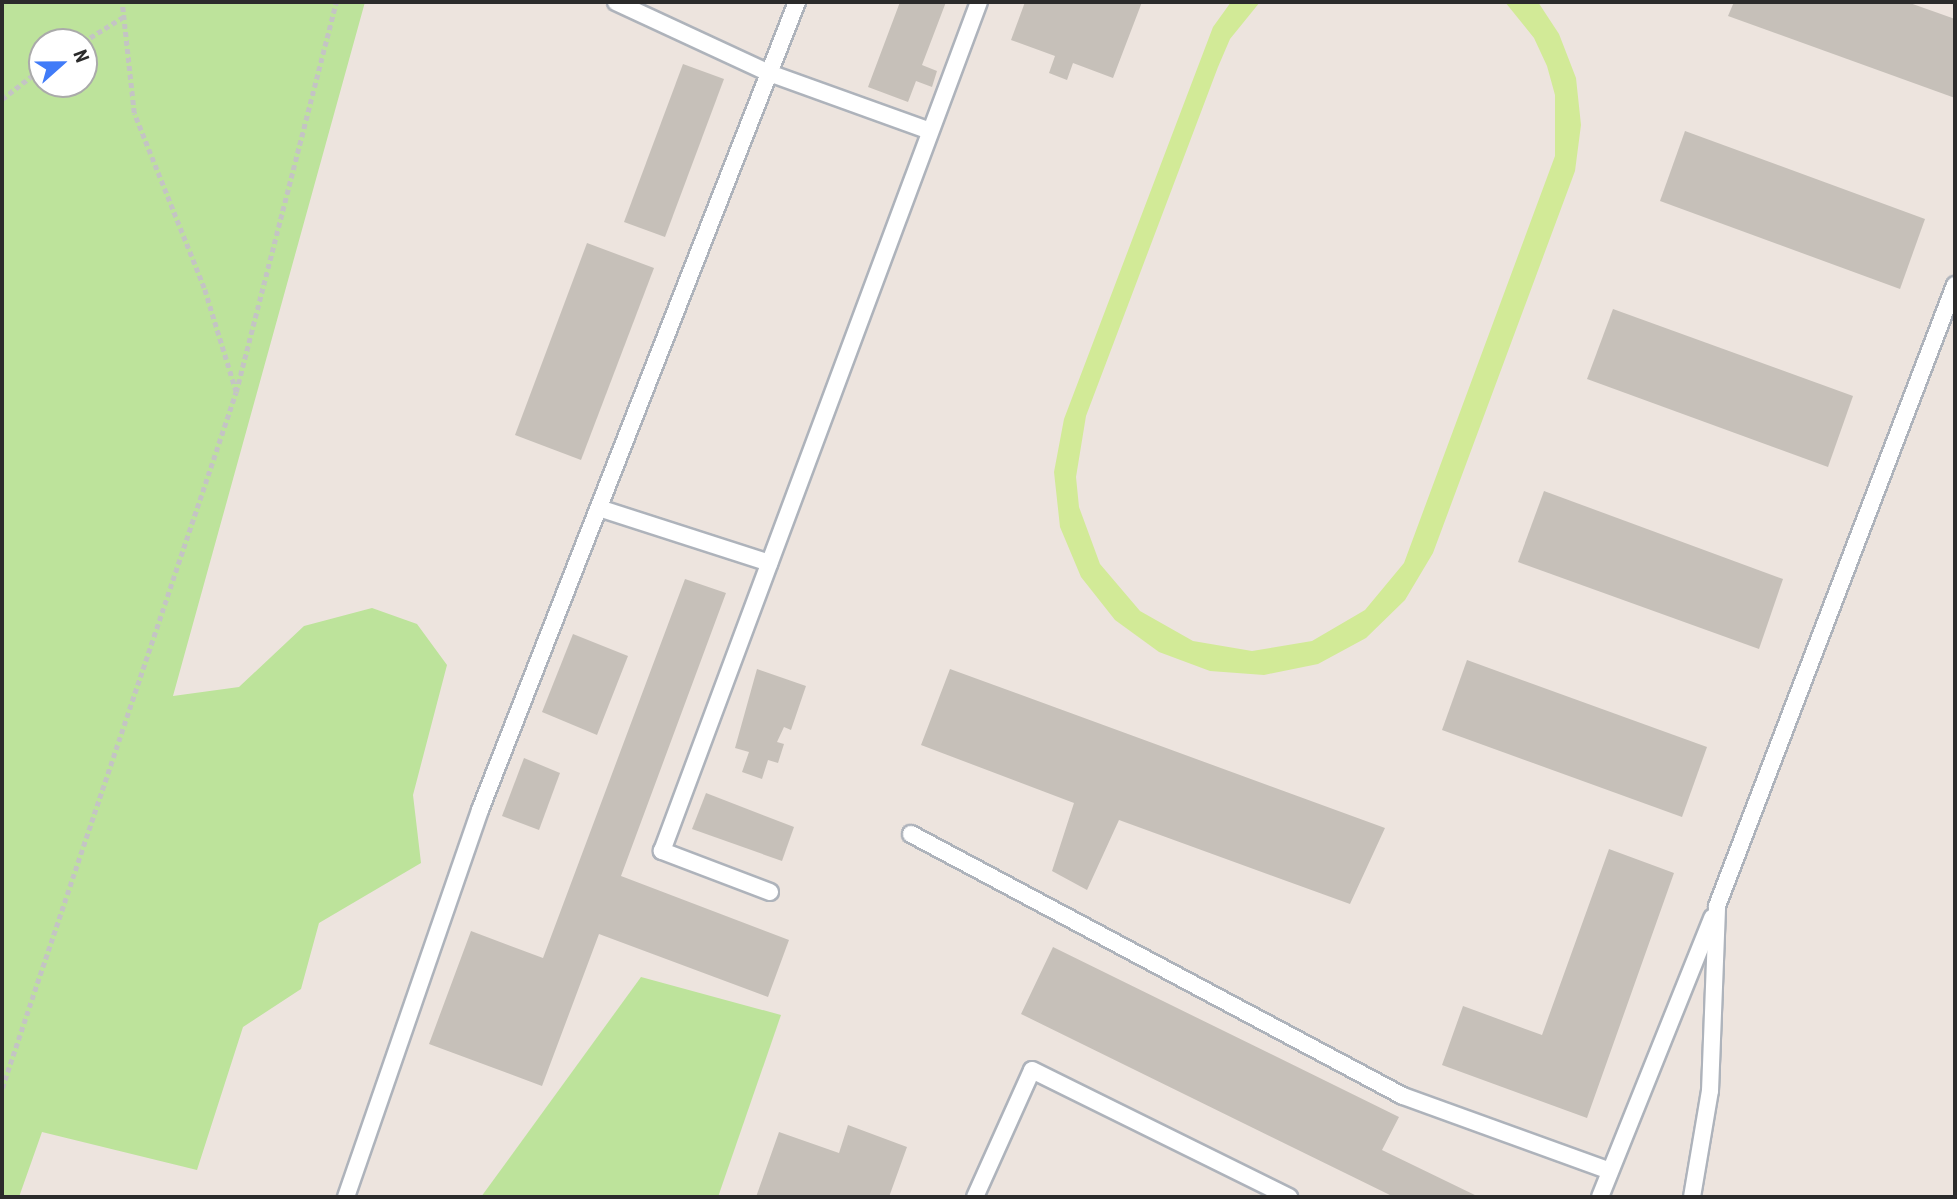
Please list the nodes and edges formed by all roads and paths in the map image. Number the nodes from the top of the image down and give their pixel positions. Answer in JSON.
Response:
{"nodes":[{"id":1,"x":122,"y":2,"type":"edge"},
{"id":2,"x":336,"y":2,"type":"edge"},
{"id":3,"x":616,"y":2,"type":"edge"},
{"id":4,"x":797,"y":2,"type":"edge"},
{"id":5,"x":979,"y":2,"type":"edge"},
{"id":6,"x":123,"y":17,"type":"junction"},
{"id":7,"x":98,"y":33,"type":"edge"},
{"id":8,"x":769,"y":73,"type":"junction"},
{"id":9,"x":28,"y":79,"type":"edge"},
{"id":10,"x":2,"y":99,"type":"edge"},
{"id":11,"x":930,"y":131,"type":"junction"},
{"id":12,"x":1955,"y":285,"type":"edge"},
{"id":13,"x":236,"y":392,"type":"junction"},
{"id":14,"x":599,"y":508,"type":"junction"},
{"id":15,"x":769,"y":563,"type":"junction"},
{"id":16,"x":911,"y":834,"type":"dead end"},
{"id":17,"x":770,"y":892,"type":"dead end"},
{"id":18,"x":1717,"y":906,"type":"junction"},
{"id":19,"x":2,"y":1088,"type":"edge"},
{"id":20,"x":1610,"y":1171,"type":"junction"},
{"id":21,"x":346,"y":1197,"type":"edge"},
{"id":22,"x":975,"y":1197,"type":"edge"},
{"id":23,"x":1289,"y":1197,"type":"edge"},
{"id":24,"x":1600,"y":1197,"type":"edge"},
{"id":25,"x":1692,"y":1197,"type":"edge"}],
"edges":[{"from":1,"to":6,"type":"path"},
{"from":2,"to":13,"type":"path"},
{"from":3,"to":8,"type":"lane"},
{"from":4,"to":8,"type":"lane"},
{"from":5,"to":11,"type":"lane"},
{"from":6,"to":7,"type":"path"},
{"from":6,"to":13,"type":"path"},
{"from":8,"to":11,"type":"lane"},
{"from":8,"to":14,"type":"lane"},
{"from":9,"to":10,"type":"path"},
{"from":11,"to":15,"type":"lane"},
{"from":12,"to":18,"type":"lane"},
{"from":13,"to":19,"type":"path"},
{"from":14,"to":15,"type":"lane"},
{"from":14,"to":21,"type":"lane"},
{"from":15,"to":17,"type":"lane"},
{"from":16,"to":20,"type":"lane"},
{"from":18,"to":20,"type":"lane"},
{"from":18,"to":25,"type":"lane"},
{"from":20,"to":24,"type":"lane"},
{"from":22,"to":23,"type":"lane"}]}
